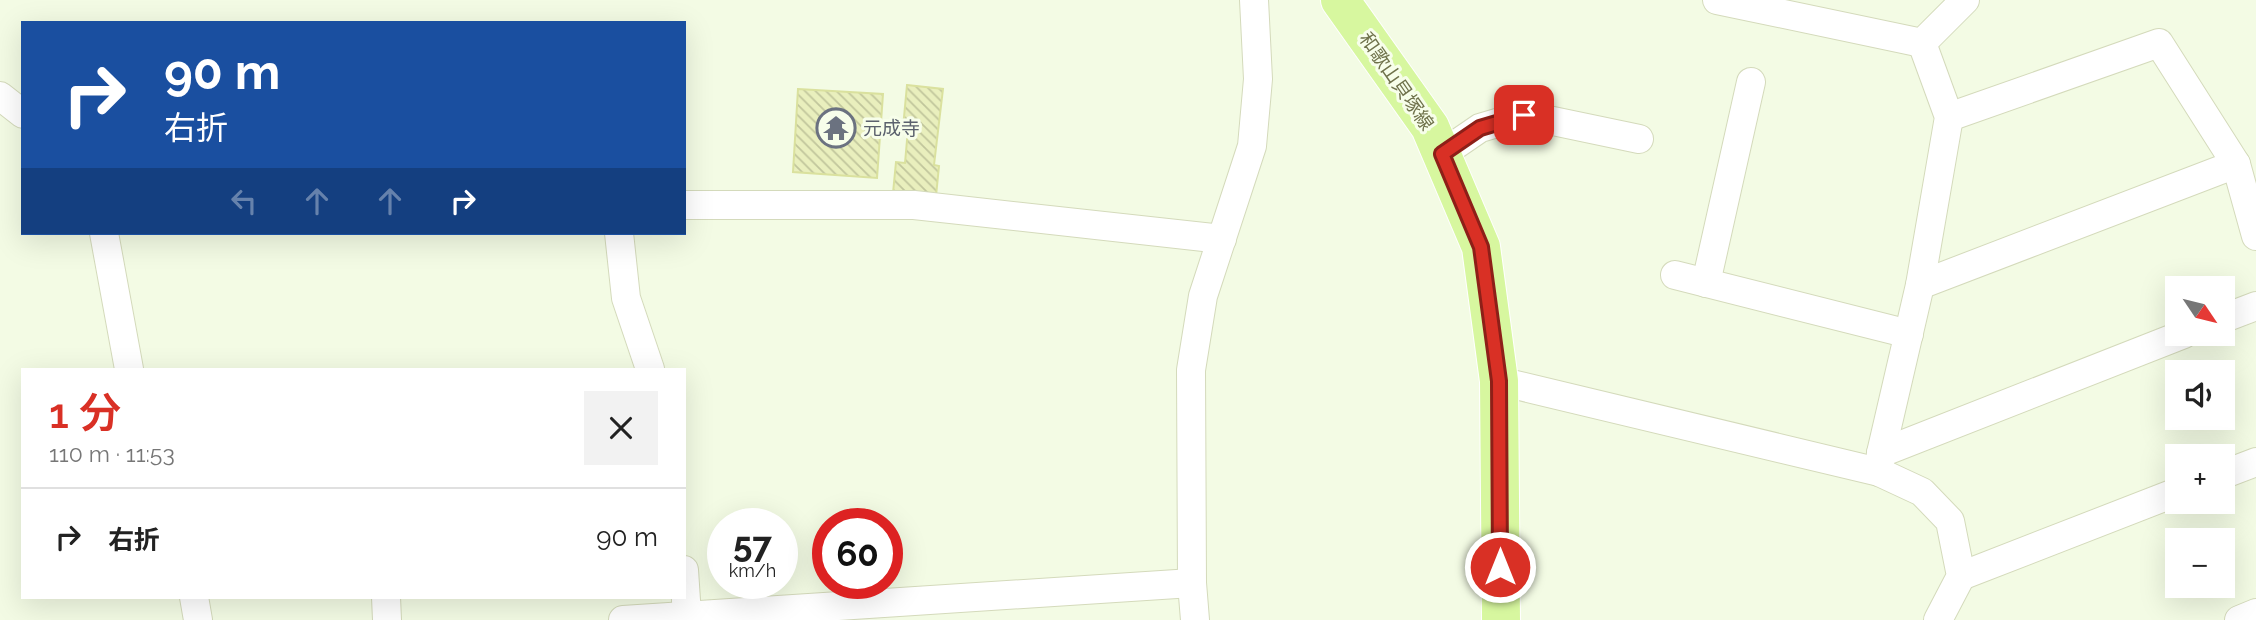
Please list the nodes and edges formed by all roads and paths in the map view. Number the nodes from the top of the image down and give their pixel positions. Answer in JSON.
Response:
{"nodes":[{"id":1,"x":1254,"y":0,"type":"edge"},
{"id":2,"x":1340,"y":0,"type":"edge"},
{"id":3,"x":1717,"y":0,"type":"edge"},
{"id":4,"x":1965,"y":0,"type":"edge"},
{"id":5,"x":1747,"y":3,"type":"edge"},
{"id":6,"x":1922,"y":43,"type":"junction"},
{"id":7,"x":1751,"y":82,"type":"dead end"},
{"id":8,"x":0,"y":96,"type":"edge"},
{"id":9,"x":21,"y":112,"type":"edge"},
{"id":10,"x":1949,"y":117,"type":"junction"},
{"id":11,"x":1639,"y":139,"type":"dead end"},
{"id":12,"x":1442,"y":154,"type":"junction"},
{"id":13,"x":2236,"y":164,"type":"junction"},
{"id":14,"x":686,"y":205,"type":"edge"},
{"id":15,"x":104,"y":235,"type":"edge"},
{"id":16,"x":619,"y":235,"type":"edge"},
{"id":17,"x":2256,"y":236,"type":"edge"},
{"id":18,"x":1222,"y":239,"type":"junction"},
{"id":19,"x":1675,"y":275,"type":"dead end"},
{"id":20,"x":1706,"y":283,"type":"junction"},
{"id":21,"x":1920,"y":285,"type":"junction"},
{"id":22,"x":2256,"y":306,"type":"edge"},
{"id":23,"x":2235,"y":314,"type":"edge"},
{"id":24,"x":1909,"y":334,"type":"junction"},
{"id":25,"x":2165,"y":342,"type":"edge"},
{"id":26,"x":129,"y":368,"type":"edge"},
{"id":27,"x":650,"y":368,"type":"edge"},
{"id":28,"x":1499,"y":381,"type":"junction"},
{"id":29,"x":1880,"y":462,"type":"junction"},
{"id":30,"x":2256,"y":462,"type":"edge"},
{"id":31,"x":2235,"y":470,"type":"edge"},
{"id":32,"x":2165,"y":497,"type":"edge"},
{"id":33,"x":1961,"y":576,"type":"junction"},
{"id":34,"x":1192,"y":583,"type":"junction"},
{"id":35,"x":194,"y":599,"type":"edge"},
{"id":36,"x":386,"y":599,"type":"edge"},
{"id":37,"x":686,"y":599,"type":"edge"},
{"id":38,"x":2256,"y":613,"type":"edge"},
{"id":39,"x":687,"y":616,"type":"junction"},
{"id":40,"x":198,"y":620,"type":"edge"},
{"id":41,"x":387,"y":620,"type":"edge"},
{"id":42,"x":623,"y":620,"type":"edge"},
{"id":43,"x":1195,"y":620,"type":"edge"},
{"id":44,"x":1501,"y":620,"type":"edge"},
{"id":45,"x":1938,"y":620,"type":"edge"},
{"id":46,"x":2239,"y":620,"type":"edge"}],
"edges":[{"from":1,"to":18,"type":"street"},
{"from":2,"to":12,"type":"main road","name":"和歌山貝塚線"},
{"from":3,"to":5,"type":"street"},
{"from":4,"to":6,"type":"street"},
{"from":5,"to":6,"type":"street"},
{"from":6,"to":10,"type":"street"},
{"from":7,"to":20,"type":"street"},
{"from":8,"to":9,"type":"street"},
{"from":10,"to":13,"type":"street"},
{"from":10,"to":21,"type":"street"},
{"from":11,"to":12,"type":"street"},
{"from":12,"to":28,"type":"main road","name":"和歌山貝塚線"},
{"from":13,"to":17,"type":"street"},
{"from":13,"to":21,"type":"street"},
{"from":14,"to":18,"type":"street"},
{"from":15,"to":26,"type":"street"},
{"from":16,"to":27,"type":"street"},
{"from":18,"to":34,"type":"street"},
{"from":19,"to":20,"type":"street"},
{"from":20,"to":24,"type":"street"},
{"from":21,"to":24,"type":"street"},
{"from":22,"to":23,"type":"street"},
{"from":24,"to":29,"type":"street"},
{"from":25,"to":29,"type":"street"},
{"from":28,"to":29,"type":"street"},
{"from":28,"to":44,"type":"main road","name":"和歌山貝塚線"},
{"from":29,"to":33,"type":"street"},
{"from":30,"to":31,"type":"street"},
{"from":32,"to":33,"type":"street"},
{"from":33,"to":45,"type":"street"},
{"from":34,"to":39,"type":"street"},
{"from":34,"to":43,"type":"street"},
{"from":35,"to":40,"type":"street"},
{"from":36,"to":41,"type":"street"},
{"from":37,"to":39,"type":"street"},
{"from":38,"to":46,"type":"street"},
{"from":39,"to":42,"type":"street"}]}
